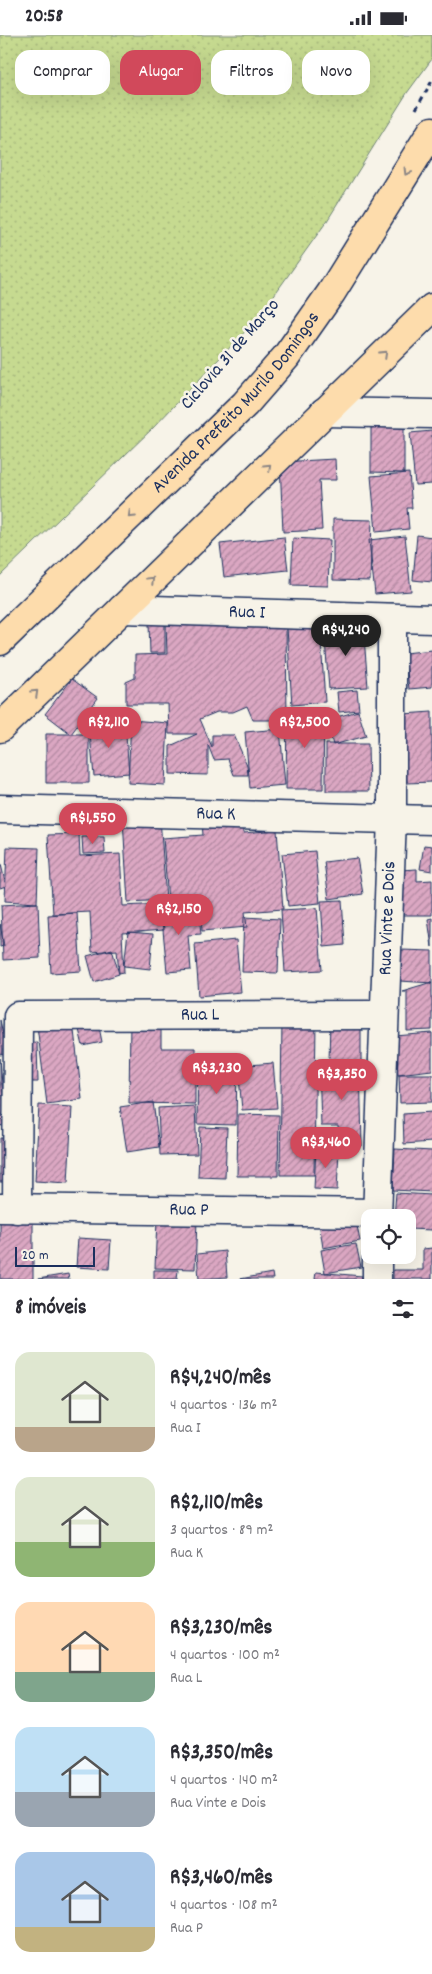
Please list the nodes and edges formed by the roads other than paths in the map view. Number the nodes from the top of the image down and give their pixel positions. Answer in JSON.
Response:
{"nodes":[{"id":1,"x":422,"y":123,"type":"edge"},
{"id":2,"x":432,"y":308,"type":"edge"},
{"id":3,"x":324,"y":412,"type":"junction"},
{"id":4,"x":432,"y":414,"type":"edge"},
{"id":5,"x":122,"y":609,"type":"junction"},
{"id":6,"x":392,"y":618,"type":"junction"},
{"id":7,"x":432,"y":619,"type":"edge"},
{"id":8,"x":0,"y":641,"type":"edge"},
{"id":9,"x":0,"y":727,"type":"edge"},
{"id":10,"x":0,"y":809,"type":"edge"},
{"id":11,"x":392,"y":818,"type":"junction"},
{"id":12,"x":432,"y":820,"type":"edge"},
{"id":13,"x":383,"y":1015,"type":"junction"},
{"id":14,"x":8,"y":1209,"type":"edge"},
{"id":15,"x":377,"y":1209,"type":"edge"},
{"id":16,"x":361,"y":1215,"type":"edge"},
{"id":17,"x":377,"y":1264,"type":"edge"},
{"id":18,"x":377,"y":1279,"type":"edge"}],
"edges":[{"from":1,"to":8,"type":"main road","name":"Avenida Prefeito Murilo Domingos","one_way":true},
{"from":3,"to":2,"type":"main road","one_way":true},
{"from":3,"to":4,"type":"street"},
{"from":5,"to":3,"type":"main road","one_way":true},
{"from":5,"to":6,"type":"street","name":"Rua I"},
{"from":9,"to":5,"type":"main road","one_way":true},
{"from":6,"to":7,"type":"street","name":"Rua I"},
{"from":6,"to":11,"type":"street","name":"Rua Vinte e Dois"},
{"from":10,"to":11,"type":"street","name":"Rua K"},
{"from":11,"to":12,"type":"street","name":"Rua K"},
{"from":11,"to":13,"type":"street","name":"Rua Vinte e Dois"},
{"from":13,"to":14,"type":"street","name":"Rua L"},
{"from":13,"to":15,"type":"street","name":"Rua Vinte e Dois"},
{"from":14,"to":16,"type":"street","name":"Rua P"},
{"from":17,"to":18,"type":"street"}]}
